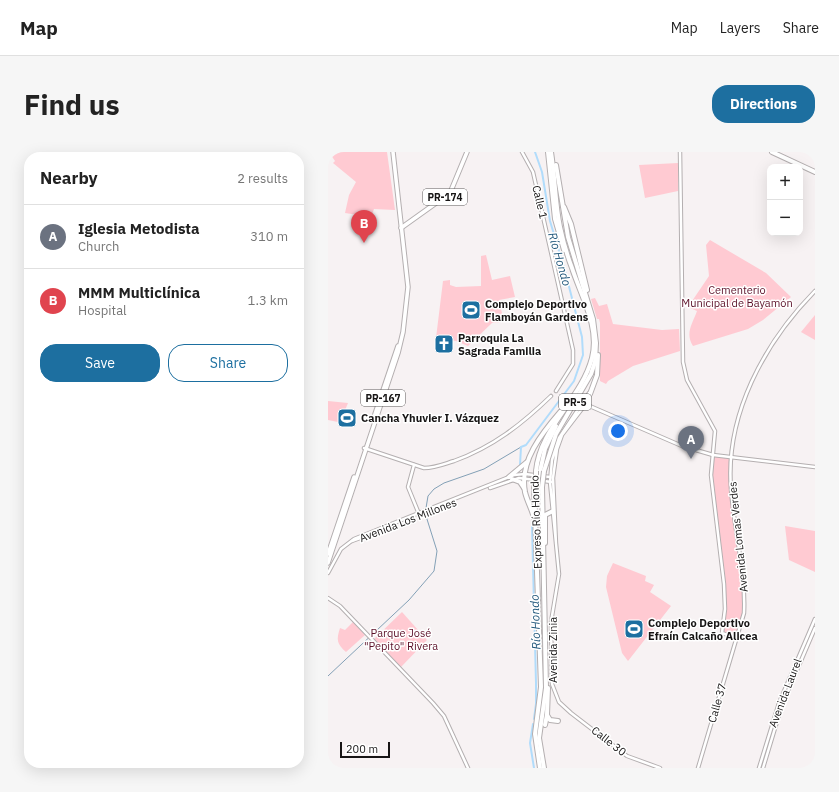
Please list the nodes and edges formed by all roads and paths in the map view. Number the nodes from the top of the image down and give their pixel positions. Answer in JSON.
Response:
{"nodes":[{"id":1,"x":392,"y":152,"type":"edge"},
{"id":2,"x":467,"y":152,"type":"edge"},
{"id":3,"x":522,"y":152,"type":"edge"},
{"id":4,"x":549,"y":152,"type":"edge"},
{"id":5,"x":680,"y":152,"type":"edge"},
{"id":6,"x":772,"y":152,"type":"edge"},
{"id":7,"x":815,"y":172,"type":"edge"},
{"id":8,"x":559,"y":186,"type":"junction"},
{"id":9,"x":401,"y":228,"type":"junction"},
{"id":10,"x":571,"y":248,"type":"junction"},
{"id":11,"x":815,"y":290,"type":"edge"},
{"id":12,"x":590,"y":309,"type":"junction"},
{"id":13,"x":596,"y":330,"type":"junction"},
{"id":14,"x":556,"y":391,"type":"dead end"},
{"id":15,"x":589,"y":394,"type":"joint"},
{"id":16,"x":551,"y":396,"type":"dead end"},
{"id":17,"x":584,"y":404,"type":"junction"},
{"id":18,"x":562,"y":410,"type":"junction"},
{"id":19,"x":558,"y":422,"type":"junction"},
{"id":20,"x":365,"y":449,"type":"junction"},
{"id":21,"x":712,"y":455,"type":"junction"},
{"id":22,"x":731,"y":458,"type":"junction"},
{"id":23,"x":528,"y":460,"type":"junction"},
{"id":24,"x":414,"y":465,"type":"junction"},
{"id":25,"x":815,"y":467,"type":"edge"},
{"id":26,"x":535,"y":470,"type":"junction"},
{"id":27,"x":543,"y":471,"type":"junction"},
{"id":28,"x":551,"y":472,"type":"junction"},
{"id":29,"x":538,"y":476,"type":"junction"},
{"id":30,"x":525,"y":477,"type":"junction"},
{"id":31,"x":546,"y":477,"type":"junction"},
{"id":32,"x":510,"y":478,"type":"junction"},
{"id":33,"x":552,"y":478,"type":"junction"},
{"id":34,"x":546,"y":481,"type":"junction"},
{"id":35,"x":552,"y":482,"type":"junction"},
{"id":36,"x":538,"y":486,"type":"junction"},
{"id":37,"x":525,"y":490,"type":"junction"},
{"id":38,"x":551,"y":490,"type":"junction"},
{"id":39,"x":554,"y":512,"type":"junction"},
{"id":40,"x":420,"y":515,"type":"junction"},
{"id":41,"x":328,"y":554,"type":"edge"},
{"id":42,"x":538,"y":559,"type":"junction"},
{"id":43,"x":328,"y":563,"type":"edge"},
{"id":44,"x":543,"y":570,"type":"junction"},
{"id":45,"x":328,"y":573,"type":"edge"},
{"id":46,"x":328,"y":598,"type":"edge"},
{"id":47,"x":815,"y":619,"type":"edge"},
{"id":48,"x":815,"y":628,"type":"edge"},
{"id":49,"x":736,"y":638,"type":"junction"},
{"id":50,"x":546,"y":674,"type":"junction"},
{"id":51,"x":547,"y":715,"type":"junction"},
{"id":52,"x":539,"y":718,"type":"junction"},
{"id":53,"x":581,"y":720,"type":"joint"},
{"id":54,"x":558,"y":721,"type":"dead end"},
{"id":55,"x":545,"y":725,"type":"dead end"},
{"id":56,"x":538,"y":743,"type":"junction"},
{"id":57,"x":468,"y":768,"type":"edge"},
{"id":58,"x":540,"y":768,"type":"edge"},
{"id":59,"x":544,"y":768,"type":"edge"},
{"id":60,"x":660,"y":768,"type":"edge"},
{"id":61,"x":698,"y":768,"type":"edge"},
{"id":62,"x":759,"y":768,"type":"edge"},
{"id":63,"x":763,"y":768,"type":"edge"}],
"edges":[{"from":1,"to":9,"type":"main road","number":"PR-167"},
{"from":2,"to":9,"type":"main road","number":"PR-174"},
{"from":3,"to":14,"type":"street","name":"Calle 1"},
{"from":4,"to":8,"type":"highway","name":"Expreso Río Hondo","number":"PR-5"},
{"from":4,"to":18,"type":"highway","name":"Expreso Río Hondo","number":"PR-5"},
{"from":4,"to":19,"type":"highway"},
{"from":5,"to":21,"type":"street"},
{"from":6,"to":7,"type":"highway"},
{"from":8,"to":10,"type":"highway","name":"Expreso Río Hondo","number":"PR-5"},
{"from":8,"to":12,"type":"highway"},
{"from":9,"to":20,"type":"main road","number":"PR-167"},
{"from":10,"to":12,"type":"highway","name":"Expreso Río Hondo","number":"PR-5"},
{"from":10,"to":19,"type":"highway"},
{"from":11,"to":22,"type":"street","name":"Avenida Lomas Verdes"},
{"from":12,"to":13,"type":"highway","name":"Expreso Río Hondo","number":"PR-5"},
{"from":13,"to":15,"type":"highway"},
{"from":13,"to":27,"type":"highway","name":"Expreso Río Hondo","number":"PR-5"},
{"from":15,"to":17,"type":"street","name":"Avenida Zinia"},
{"from":16,"to":24,"type":"street"},
{"from":17,"to":21,"type":"street"},
{"from":17,"to":28,"type":"street","name":"Avenida Zinia"},
{"from":17,"to":33,"type":"street","name":"Avenida Zinia"},
{"from":18,"to":23,"type":"highway"},
{"from":18,"to":26,"type":"highway","name":"Expreso Río Hondo","number":"PR-5"},
{"from":19,"to":26,"type":"highway"},
{"from":19,"to":27,"type":"highway"},
{"from":19,"to":29,"type":"highway"},
{"from":20,"to":24,"type":"street"},
{"from":20,"to":41,"type":"main road","number":"PR-167"},
{"from":20,"to":43,"type":"main road","number":"PR-167"},
{"from":21,"to":22,"type":"street"},
{"from":21,"to":49,"type":"street"},
{"from":22,"to":25,"type":"street"},
{"from":22,"to":49,"type":"street","name":"Avenida Lomas Verdes"},
{"from":23,"to":30,"type":"highway"},
{"from":23,"to":32,"type":"highway"},
{"from":24,"to":40,"type":"street"},
{"from":26,"to":36,"type":"highway","name":"Expreso Río Hondo","number":"PR-5","bridge":true},
{"from":27,"to":36,"type":"highway","name":"Expreso Río Hondo","number":"PR-5","bridge":true},
{"from":28,"to":31,"type":"street"},
{"from":28,"to":33,"type":"street","name":"Avenida Zinia"},
{"from":29,"to":30,"type":"street","name":"Avenida Los Millones"},
{"from":29,"to":31,"type":"street","name":"Avenida Los Millones"},
{"from":30,"to":32,"type":"street","name":"Avenida Los Millones"},
{"from":30,"to":34,"type":"street","name":"Avenida Los Millones"},
{"from":30,"to":37,"type":"highway"},
{"from":31,"to":33,"type":"street","name":"Avenida Los Millones"},
{"from":32,"to":37,"type":"highway"},
{"from":32,"to":40,"type":"street","name":"Avenida Los Millones"},
{"from":33,"to":35,"type":"street","name":"Avenida Zinia"},
{"from":34,"to":35,"type":"street","name":"Avenida Los Millones"},
{"from":34,"to":38,"type":"street"},
{"from":35,"to":38,"type":"street","name":"Avenida Zinia"},
{"from":35,"to":39,"type":"street","name":"Avenida Zinia"},
{"from":36,"to":42,"type":"highway","name":"Expreso Río Hondo","number":"PR-5"},
{"from":36,"to":44,"type":"highway","name":"Expreso Río Hondo","number":"PR-5"},
{"from":36,"to":52,"type":"highway"},
{"from":37,"to":42,"type":"highway"},
{"from":38,"to":39,"type":"street","name":"Avenida Zinia"},
{"from":39,"to":44,"type":"highway"},
{"from":39,"to":53,"type":"street","name":"Avenida Zinia"},
{"from":40,"to":45,"type":"street","name":"Avenida Los Millones"},
{"from":42,"to":52,"type":"highway","name":"Expreso Río Hondo","number":"PR-5"},
{"from":44,"to":50,"type":"highway","name":"Expreso Río Hondo","number":"PR-5"},
{"from":46,"to":57,"type":"street"},
{"from":47,"to":62,"type":"street","name":"Avenida Laurel"},
{"from":48,"to":63,"type":"street","name":"Avenida Laurel"},
{"from":49,"to":61,"type":"street","name":"Calle 37"},
{"from":50,"to":51,"type":"highway"},
{"from":50,"to":52,"type":"highway","name":"Expreso Río Hondo","number":"PR-5"},
{"from":51,"to":54,"type":"highway"},
{"from":51,"to":55,"type":"highway"},
{"from":52,"to":56,"type":"highway","name":"Expreso Río Hondo","number":"PR-5"},
{"from":53,"to":60,"type":"street","name":"Calle 30"},
{"from":56,"to":58,"type":"highway","name":"Expreso Río Hondo","number":"PR-5"},
{"from":56,"to":59,"type":"highway","name":"Expreso Río Hondo","number":"PR-5"}]}
